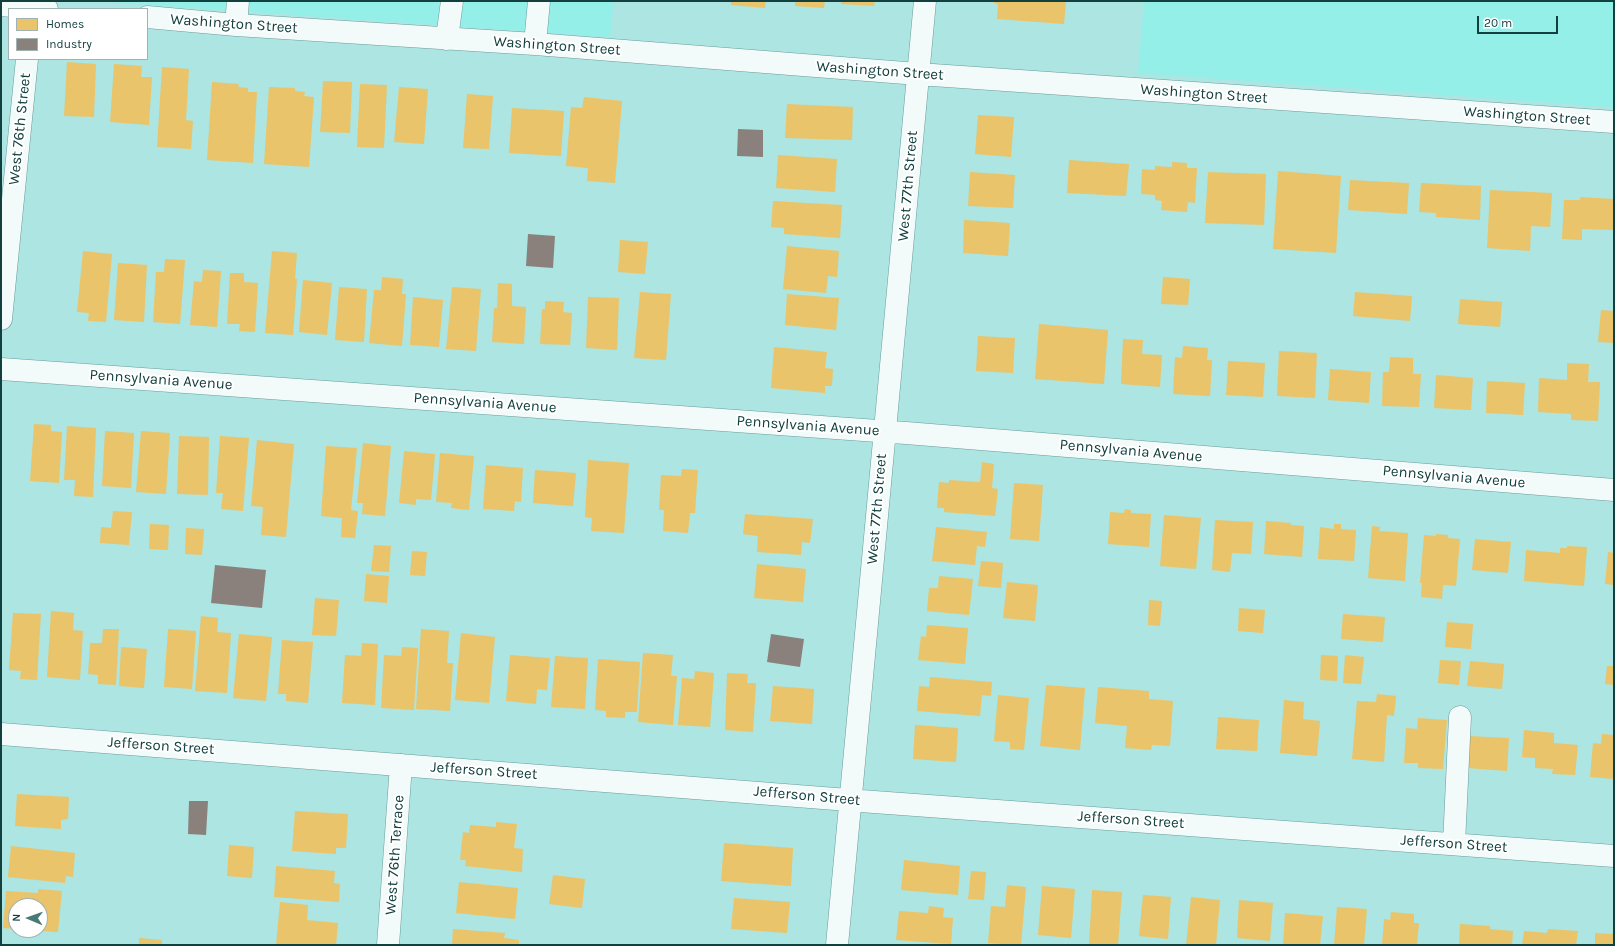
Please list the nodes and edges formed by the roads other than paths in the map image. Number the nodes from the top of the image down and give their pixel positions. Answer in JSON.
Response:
{"nodes":[{"id":1,"x":238,"y":1,"type":"edge"},
{"id":2,"x":452,"y":1,"type":"edge"},
{"id":3,"x":539,"y":1,"type":"edge"},
{"id":4,"x":925,"y":1,"type":"edge"},
{"id":5,"x":1,"y":5,"type":"edge"},
{"id":6,"x":36,"y":7,"type":"edge"},
{"id":7,"x":148,"y":18,"type":"edge"},
{"id":8,"x":236,"y":25,"type":"junction"},
{"id":9,"x":447,"y":39,"type":"junction"},
{"id":10,"x":535,"y":44,"type":"junction"},
{"id":11,"x":27,"y":60,"type":"edge"},
{"id":12,"x":918,"y":74,"type":"junction"},
{"id":13,"x":1614,"y":122,"type":"edge"},
{"id":14,"x":1,"y":319,"type":"edge"},
{"id":15,"x":1,"y":369,"type":"edge"},
{"id":16,"x":884,"y":432,"type":"junction"},
{"id":17,"x":1614,"y":490,"type":"edge"},
{"id":18,"x":1460,"y":717,"type":"dead end"},
{"id":19,"x":1,"y":734,"type":"edge"},
{"id":20,"x":401,"y":765,"type":"junction"},
{"id":21,"x":851,"y":800,"type":"junction"},
{"id":22,"x":1454,"y":844,"type":"junction"},
{"id":23,"x":1614,"y":856,"type":"edge"},
{"id":24,"x":388,"y":945,"type":"edge"},
{"id":25,"x":838,"y":945,"type":"edge"}],
"edges":[{"from":1,"to":8,"type":"street"},
{"from":2,"to":9,"type":"street"},
{"from":3,"to":10,"type":"street"},
{"from":4,"to":12,"type":"street","name":"West 77th Street"},
{"from":5,"to":6,"type":"street"},
{"from":7,"to":8,"type":"street","name":"Washington Street"},
{"from":8,"to":9,"type":"street","name":"Washington Street"},
{"from":9,"to":10,"type":"street","name":"Washington Street"},
{"from":10,"to":12,"type":"street","name":"Washington Street"},
{"from":11,"to":14,"type":"street","name":"West 76th Street"},
{"from":12,"to":13,"type":"street","name":"Washington Street"},
{"from":12,"to":16,"type":"street","name":"West 77th Street"},
{"from":15,"to":16,"type":"street","name":"Pennsylvania Avenue"},
{"from":16,"to":17,"type":"street","name":"Pennsylvania Avenue"},
{"from":16,"to":21,"type":"street","name":"West 77th Street"},
{"from":18,"to":22,"type":"street"},
{"from":19,"to":20,"type":"street","name":"Jefferson Street"},
{"from":20,"to":21,"type":"street","name":"Jefferson Street"},
{"from":20,"to":24,"type":"street","name":"West 76th Terrace"},
{"from":21,"to":22,"type":"street","name":"Jefferson Street"},
{"from":21,"to":25,"type":"street","name":"West 77th Street"},
{"from":22,"to":23,"type":"street","name":"Jefferson Street"}]}
